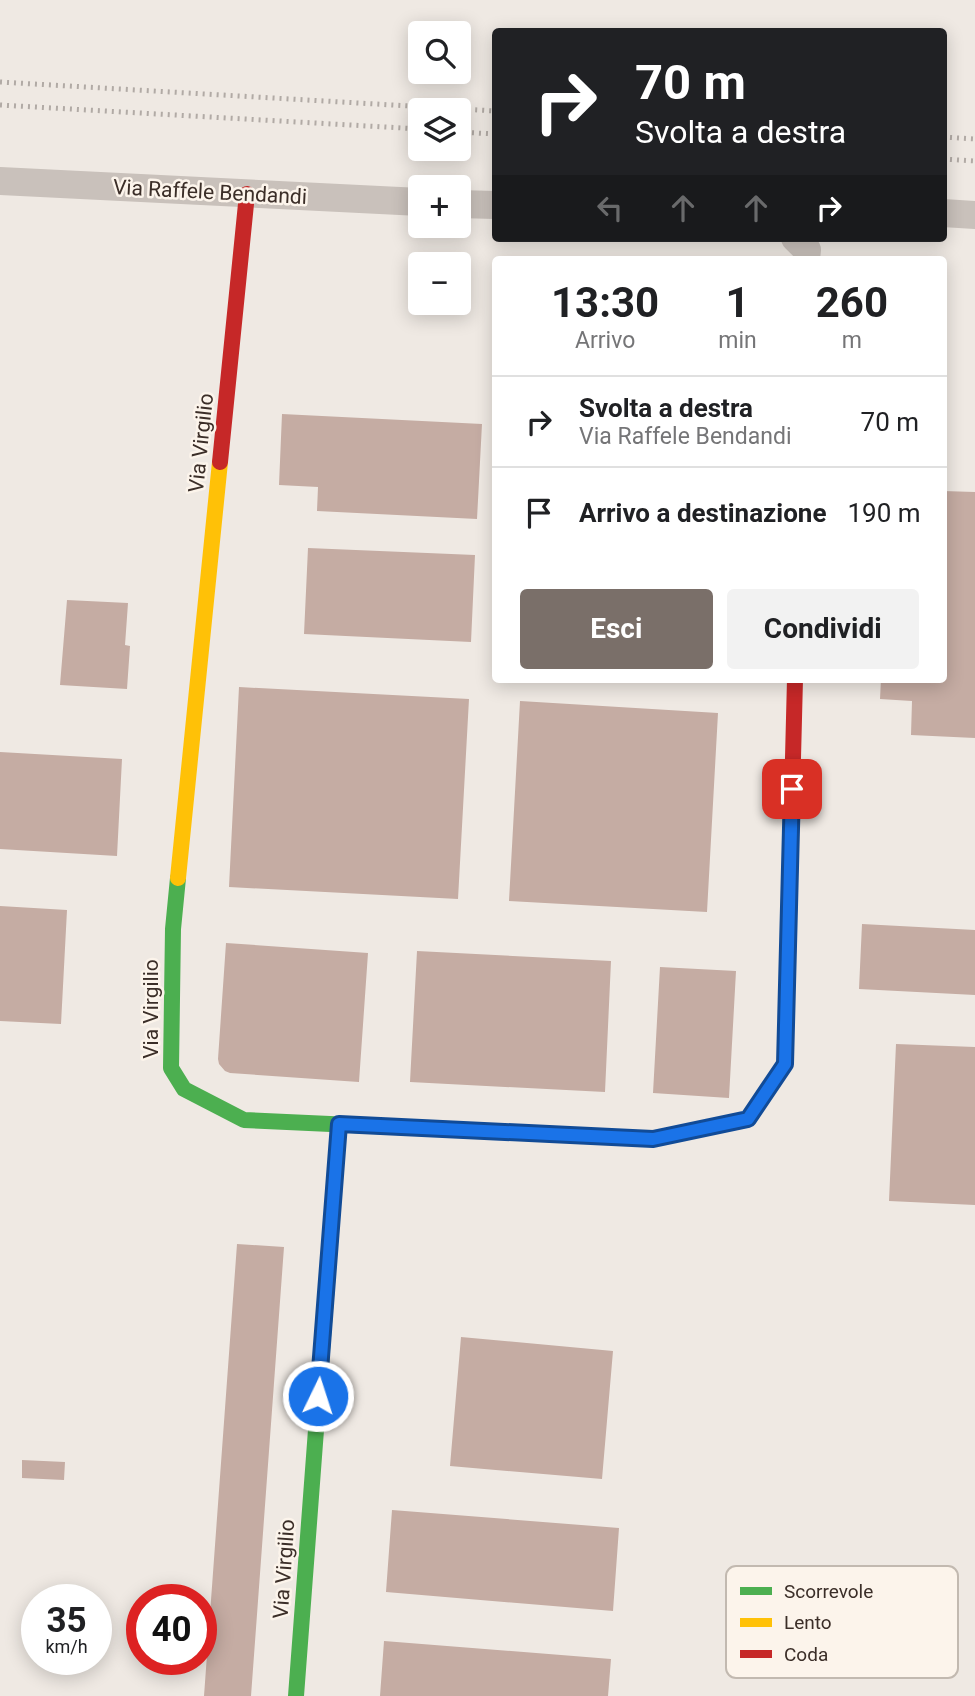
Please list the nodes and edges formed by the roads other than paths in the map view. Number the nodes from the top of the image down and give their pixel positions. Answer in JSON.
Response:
{"nodes":[{"id":1,"x":0,"y":181,"type":"edge"},
{"id":2,"x":247,"y":194,"type":"junction"},
{"id":3,"x":408,"y":201,"type":"edge"},
{"id":4,"x":471,"y":204,"type":"edge"},
{"id":5,"x":492,"y":205,"type":"edge"},
{"id":6,"x":947,"y":213,"type":"edge"},
{"id":7,"x":975,"y":215,"type":"edge"},
{"id":8,"x":795,"y":683,"type":"edge"},
{"id":9,"x":339,"y":1124,"type":"junction"},
{"id":10,"x":296,"y":1696,"type":"edge"}],
"edges":[{"from":1,"to":2,"type":"street","name":"Via Raffele Bendandi"},
{"from":2,"to":3,"type":"street","name":"Via Raffele Bendandi"},
{"from":2,"to":9,"type":"street","name":"Via Virgilio"},
{"from":4,"to":5,"type":"street"},
{"from":6,"to":7,"type":"street"},
{"from":8,"to":9,"type":"street"},
{"from":9,"to":10,"type":"street","name":"Via Virgilio"}]}
